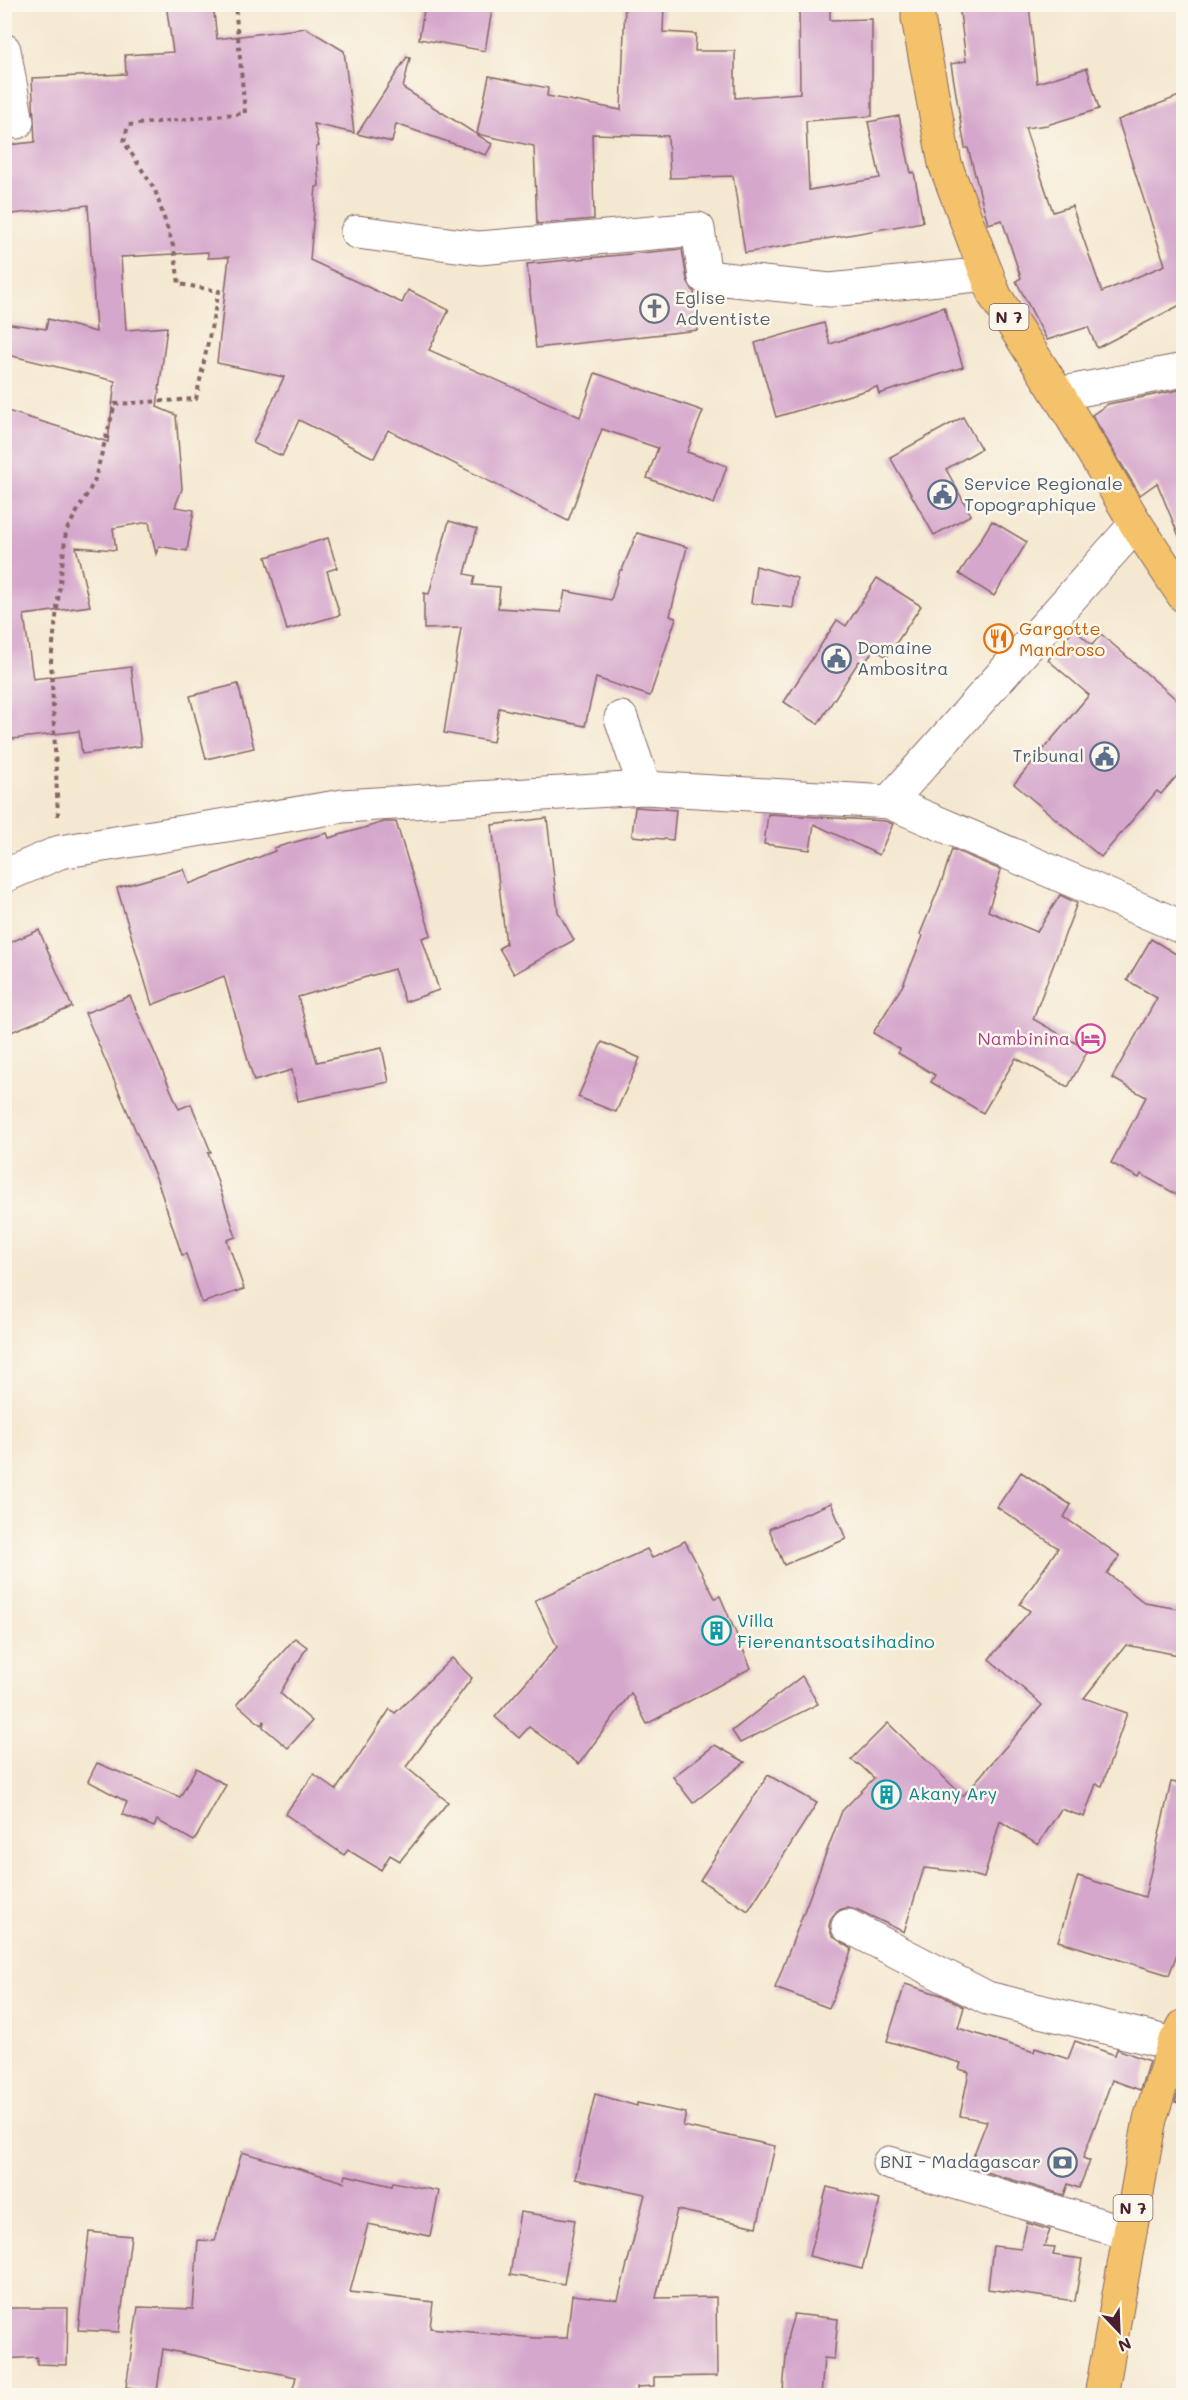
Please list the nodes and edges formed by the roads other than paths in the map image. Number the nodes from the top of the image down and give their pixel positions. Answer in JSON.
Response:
{"nodes":[{"id":1,"x":918,"y":4,"type":"edge"},
{"id":2,"x":4,"y":50,"type":"edge"},
{"id":3,"x":17,"y":122,"type":"dead end"},
{"id":4,"x":357,"y":232,"type":"dead end"},
{"id":5,"x":987,"y":274,"type":"junction"},
{"id":6,"x":1184,"y":370,"type":"edge"},
{"id":7,"x":1058,"y":394,"type":"junction"},
{"id":8,"x":1136,"y":524,"type":"junction"},
{"id":9,"x":1184,"y":596,"type":"edge"},
{"id":10,"x":621,"y":718,"type":"dead end"},
{"id":11,"x":645,"y":788,"type":"junction"},
{"id":12,"x":889,"y":801,"type":"junction"},
{"id":13,"x":4,"y":876,"type":"edge"},
{"id":14,"x":1184,"y":928,"type":"edge"},
{"id":15,"x":848,"y":1926,"type":"dead end"},
{"id":16,"x":1179,"y":2035,"type":"edge"},
{"id":17,"x":889,"y":2163,"type":"dead end"},
{"id":18,"x":1128,"y":2233,"type":"junction"},
{"id":19,"x":1101,"y":2396,"type":"edge"}],
"edges":[{"from":1,"to":5,"type":"main road","number":"N 7"},
{"from":2,"to":3,"type":"street"},
{"from":4,"to":5,"type":"street"},
{"from":5,"to":7,"type":"main road","number":"N 7"},
{"from":6,"to":7,"type":"street"},
{"from":7,"to":8,"type":"main road","number":"N 7"},
{"from":8,"to":9,"type":"main road","number":"N 7"},
{"from":8,"to":12,"type":"street"},
{"from":10,"to":11,"type":"street"},
{"from":11,"to":12,"type":"street"},
{"from":11,"to":13,"type":"street"},
{"from":12,"to":14,"type":"street"},
{"from":15,"to":16,"type":"street"},
{"from":16,"to":18,"type":"main road","number":"N 7"},
{"from":17,"to":18,"type":"street"},
{"from":18,"to":19,"type":"main road","number":"N 7"}]}
